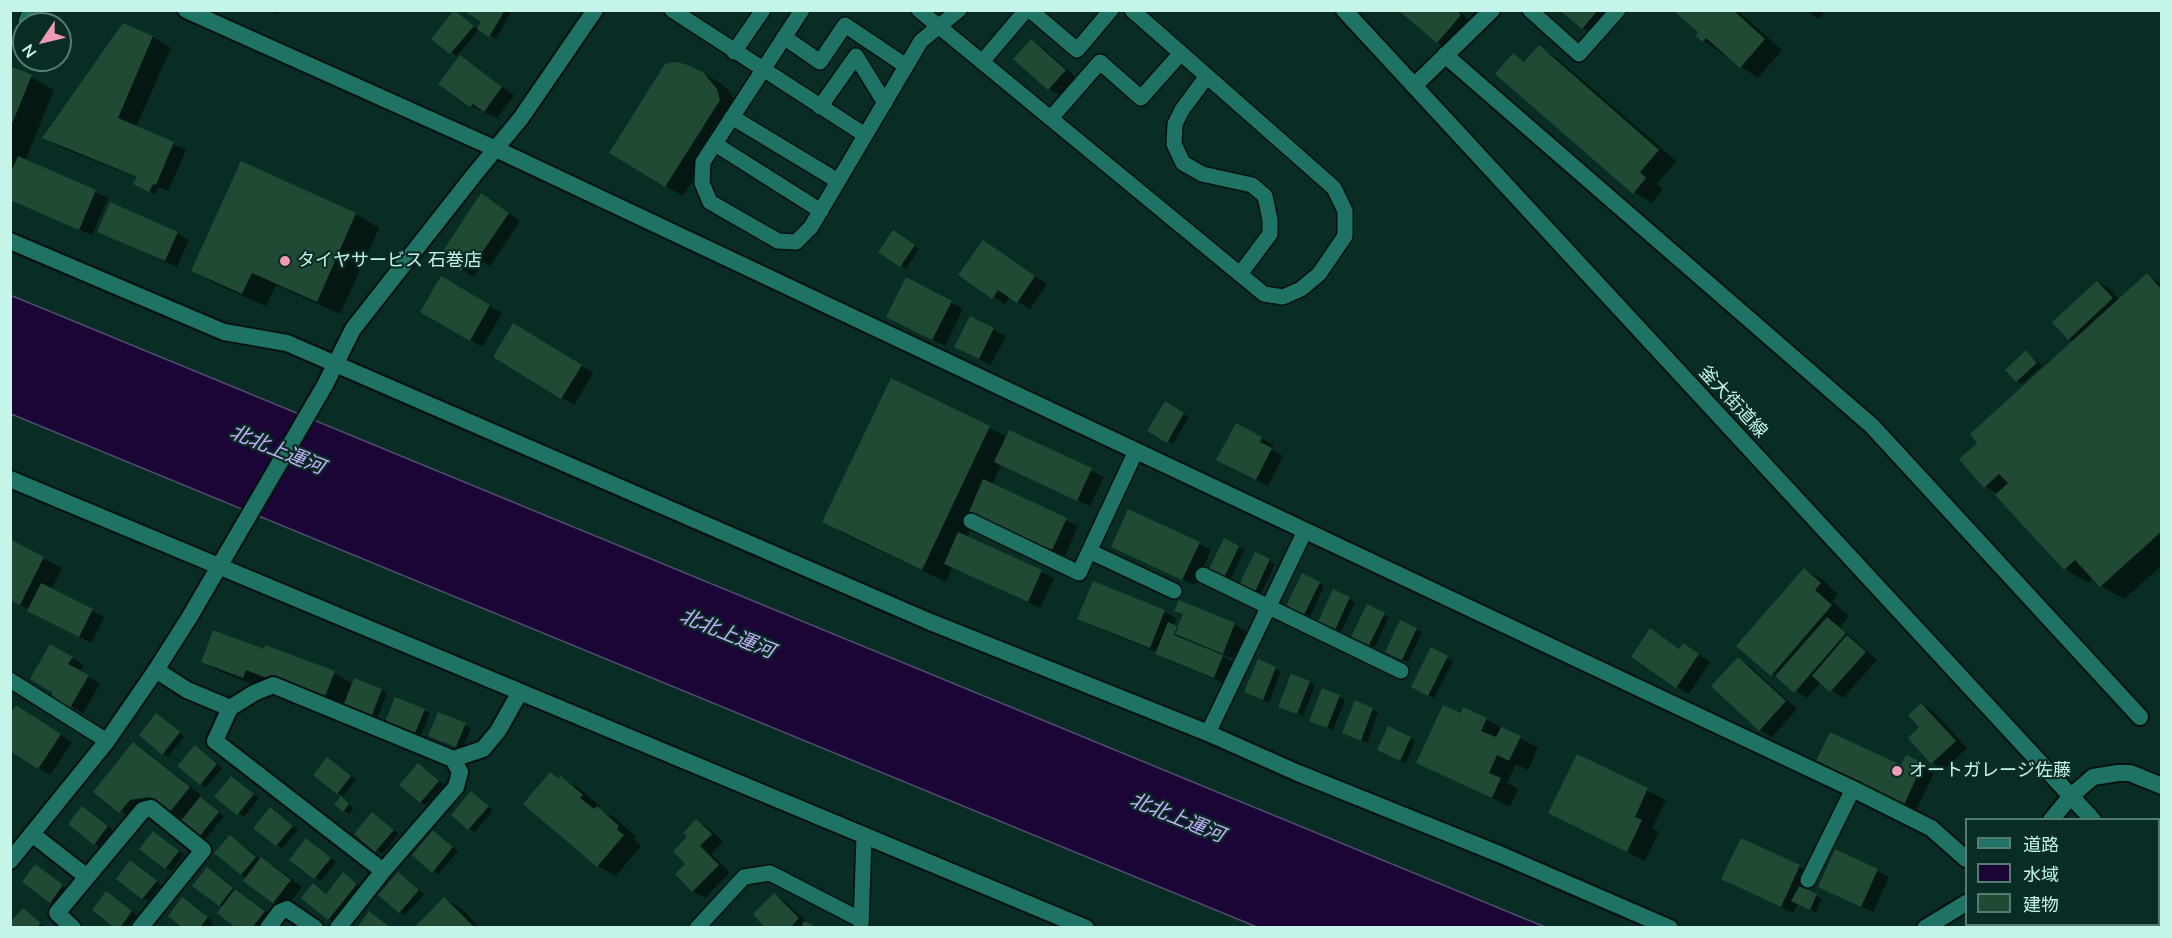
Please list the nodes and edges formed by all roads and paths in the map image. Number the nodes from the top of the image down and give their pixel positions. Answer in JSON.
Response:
{"nodes":[{"id":1,"x":186,"y":10,"type":"edge"},
{"id":2,"x":595,"y":10,"type":"edge"},
{"id":3,"x":672,"y":10,"type":"edge"},
{"id":4,"x":763,"y":10,"type":"edge"},
{"id":5,"x":802,"y":10,"type":"edge"},
{"id":6,"x":919,"y":10,"type":"edge"},
{"id":7,"x":959,"y":10,"type":"edge"},
{"id":8,"x":1028,"y":10,"type":"edge"},
{"id":9,"x":1112,"y":10,"type":"edge"},
{"id":10,"x":1132,"y":10,"type":"edge"},
{"id":11,"x":1344,"y":10,"type":"edge"},
{"id":12,"x":1492,"y":10,"type":"edge"},
{"id":13,"x":1530,"y":10,"type":"edge"},
{"id":14,"x":1618,"y":10,"type":"edge"},
{"id":15,"x":938,"y":26,"type":"junction"},
{"id":16,"x":784,"y":37,"type":"junction"},
{"id":17,"x":734,"y":52,"type":"junction"},
{"id":18,"x":1181,"y":53,"type":"junction"},
{"id":19,"x":1445,"y":55,"type":"junction"},
{"id":20,"x":982,"y":62,"type":"junction"},
{"id":21,"x":906,"y":66,"type":"junction"},
{"id":22,"x":763,"y":70,"type":"junction"},
{"id":23,"x":1207,"y":76,"type":"junction"},
{"id":24,"x":1414,"y":86,"type":"junction"},
{"id":25,"x":885,"y":103,"type":"junction"},
{"id":26,"x":820,"y":107,"type":"junction"},
{"id":27,"x":732,"y":117,"type":"junction"},
{"id":28,"x":1051,"y":118,"type":"junction"},
{"id":29,"x":865,"y":135,"type":"junction"},
{"id":30,"x":715,"y":144,"type":"junction"},
{"id":31,"x":495,"y":149,"type":"junction"},
{"id":32,"x":838,"y":181,"type":"junction"},
{"id":33,"x":820,"y":211,"type":"junction"},
{"id":34,"x":10,"y":241,"type":"edge"},
{"id":35,"x":1240,"y":274,"type":"junction"},
{"id":36,"x":336,"y":363,"type":"junction"},
{"id":37,"x":1136,"y":451,"type":"junction"},
{"id":38,"x":10,"y":479,"type":"edge"},
{"id":39,"x":971,"y":522,"type":"dead end"},
{"id":40,"x":1305,"y":531,"type":"junction"},
{"id":41,"x":1089,"y":552,"type":"junction"},
{"id":42,"x":219,"y":567,"type":"junction"},
{"id":43,"x":1203,"y":575,"type":"dead end"},
{"id":44,"x":1174,"y":591,"type":"dead end"},
{"id":45,"x":1268,"y":607,"type":"junction"},
{"id":46,"x":156,"y":670,"type":"junction"},
{"id":47,"x":1401,"y":671,"type":"dead end"},
{"id":48,"x":10,"y":680,"type":"edge"},
{"id":49,"x":520,"y":692,"type":"junction"},
{"id":50,"x":230,"y":708,"type":"junction"},
{"id":51,"x":2140,"y":717,"type":"dead end"},
{"id":52,"x":1208,"y":733,"type":"junction"},
{"id":53,"x":107,"y":741,"type":"junction"},
{"id":54,"x":453,"y":759,"type":"junction"},
{"id":55,"x":2162,"y":786,"type":"edge"},
{"id":56,"x":1853,"y":789,"type":"junction"},
{"id":57,"x":2072,"y":796,"type":"junction"},
{"id":58,"x":2052,"y":818,"type":"edge"},
{"id":59,"x":2092,"y":818,"type":"edge"},
{"id":60,"x":32,"y":834,"type":"junction"},
{"id":61,"x":864,"y":835,"type":"junction"},
{"id":62,"x":1965,"y":858,"type":"edge"},
{"id":63,"x":10,"y":861,"type":"edge"},
{"id":64,"x":383,"y":871,"type":"junction"},
{"id":65,"x":87,"y":877,"type":"junction"},
{"id":66,"x":1808,"y":880,"type":"dead end"},
{"id":67,"x":1965,"y":904,"type":"edge"},
{"id":68,"x":861,"y":924,"type":"edge"},
{"id":69,"x":73,"y":927,"type":"edge"},
{"id":70,"x":140,"y":927,"type":"edge"},
{"id":71,"x":268,"y":927,"type":"edge"},
{"id":72,"x":315,"y":927,"type":"edge"},
{"id":73,"x":338,"y":927,"type":"edge"},
{"id":74,"x":697,"y":927,"type":"edge"},
{"id":75,"x":1086,"y":927,"type":"edge"},
{"id":76,"x":1670,"y":927,"type":"edge"},
{"id":77,"x":1925,"y":927,"type":"edge"}],
"edges":[{"from":1,"to":31,"type":"street"},
{"from":2,"to":31,"type":"street"},
{"from":3,"to":17,"type":"lane"},
{"from":4,"to":17,"type":"lane"},
{"from":5,"to":16,"type":"lane"},
{"from":6,"to":15,"type":"lane"},
{"from":7,"to":15,"type":"lane"},
{"from":8,"to":9,"type":"lane"},
{"from":8,"to":20,"type":"lane"},
{"from":10,"to":18,"type":"lane"},
{"from":11,"to":24,"type":"street","name":"釜大街道線"},
{"from":12,"to":19,"type":"street"},
{"from":13,"to":14,"type":"lane"},
{"from":15,"to":20,"type":"lane"},
{"from":15,"to":21,"type":"lane"},
{"from":16,"to":21,"type":"lane"},
{"from":16,"to":22,"type":"lane"},
{"from":17,"to":22,"type":"lane"},
{"from":18,"to":23,"type":"lane"},
{"from":18,"to":28,"type":"lane"},
{"from":19,"to":24,"type":"street"},
{"from":19,"to":51,"type":"street"},
{"from":20,"to":28,"type":"lane"},
{"from":21,"to":25,"type":"lane"},
{"from":22,"to":26,"type":"lane"},
{"from":22,"to":27,"type":"lane"},
{"from":23,"to":35,"type":"lane"},
{"from":23,"to":35,"type":"lane"},
{"from":24,"to":57,"type":"street","name":"釜大街道線"},
{"from":25,"to":26,"type":"lane"},
{"from":25,"to":29,"type":"lane"},
{"from":26,"to":29,"type":"lane"},
{"from":27,"to":30,"type":"lane"},
{"from":27,"to":32,"type":"lane"},
{"from":28,"to":35,"type":"lane"},
{"from":29,"to":32,"type":"lane"},
{"from":30,"to":33,"type":"lane"},
{"from":30,"to":33,"type":"lane"},
{"from":31,"to":36,"type":"street"},
{"from":31,"to":37,"type":"street"},
{"from":32,"to":33,"type":"lane"},
{"from":34,"to":36,"type":"street"},
{"from":36,"to":42,"type":"street"},
{"from":36,"to":52,"type":"street"},
{"from":37,"to":40,"type":"street"},
{"from":37,"to":41,"type":"lane"},
{"from":38,"to":42,"type":"street"},
{"from":39,"to":41,"type":"lane"},
{"from":40,"to":45,"type":"lane"},
{"from":40,"to":56,"type":"street"},
{"from":41,"to":44,"type":"lane"},
{"from":42,"to":46,"type":"street"},
{"from":42,"to":49,"type":"street"},
{"from":43,"to":45,"type":"lane"},
{"from":45,"to":47,"type":"lane"},
{"from":45,"to":52,"type":"lane"},
{"from":46,"to":50,"type":"street"},
{"from":46,"to":53,"type":"street"},
{"from":48,"to":53,"type":"lane"},
{"from":49,"to":54,"type":"street"},
{"from":49,"to":61,"type":"street"},
{"from":50,"to":54,"type":"street"},
{"from":50,"to":64,"type":"street"},
{"from":52,"to":76,"type":"street"},
{"from":53,"to":60,"type":"street"},
{"from":54,"to":64,"type":"street"},
{"from":55,"to":57,"type":"street"},
{"from":56,"to":62,"type":"street"},
{"from":56,"to":66,"type":"lane"},
{"from":57,"to":58,"type":"street"},
{"from":57,"to":59,"type":"street","name":"釜大街道線"},
{"from":60,"to":63,"type":"street"},
{"from":60,"to":65,"type":"street"},
{"from":61,"to":68,"type":"lane"},
{"from":61,"to":75,"type":"street"},
{"from":64,"to":73,"type":"street"},
{"from":65,"to":69,"type":"street"},
{"from":65,"to":70,"type":"street"},
{"from":67,"to":77,"type":"street"},
{"from":68,"to":74,"type":"lane"},
{"from":71,"to":72,"type":"street"}]}
